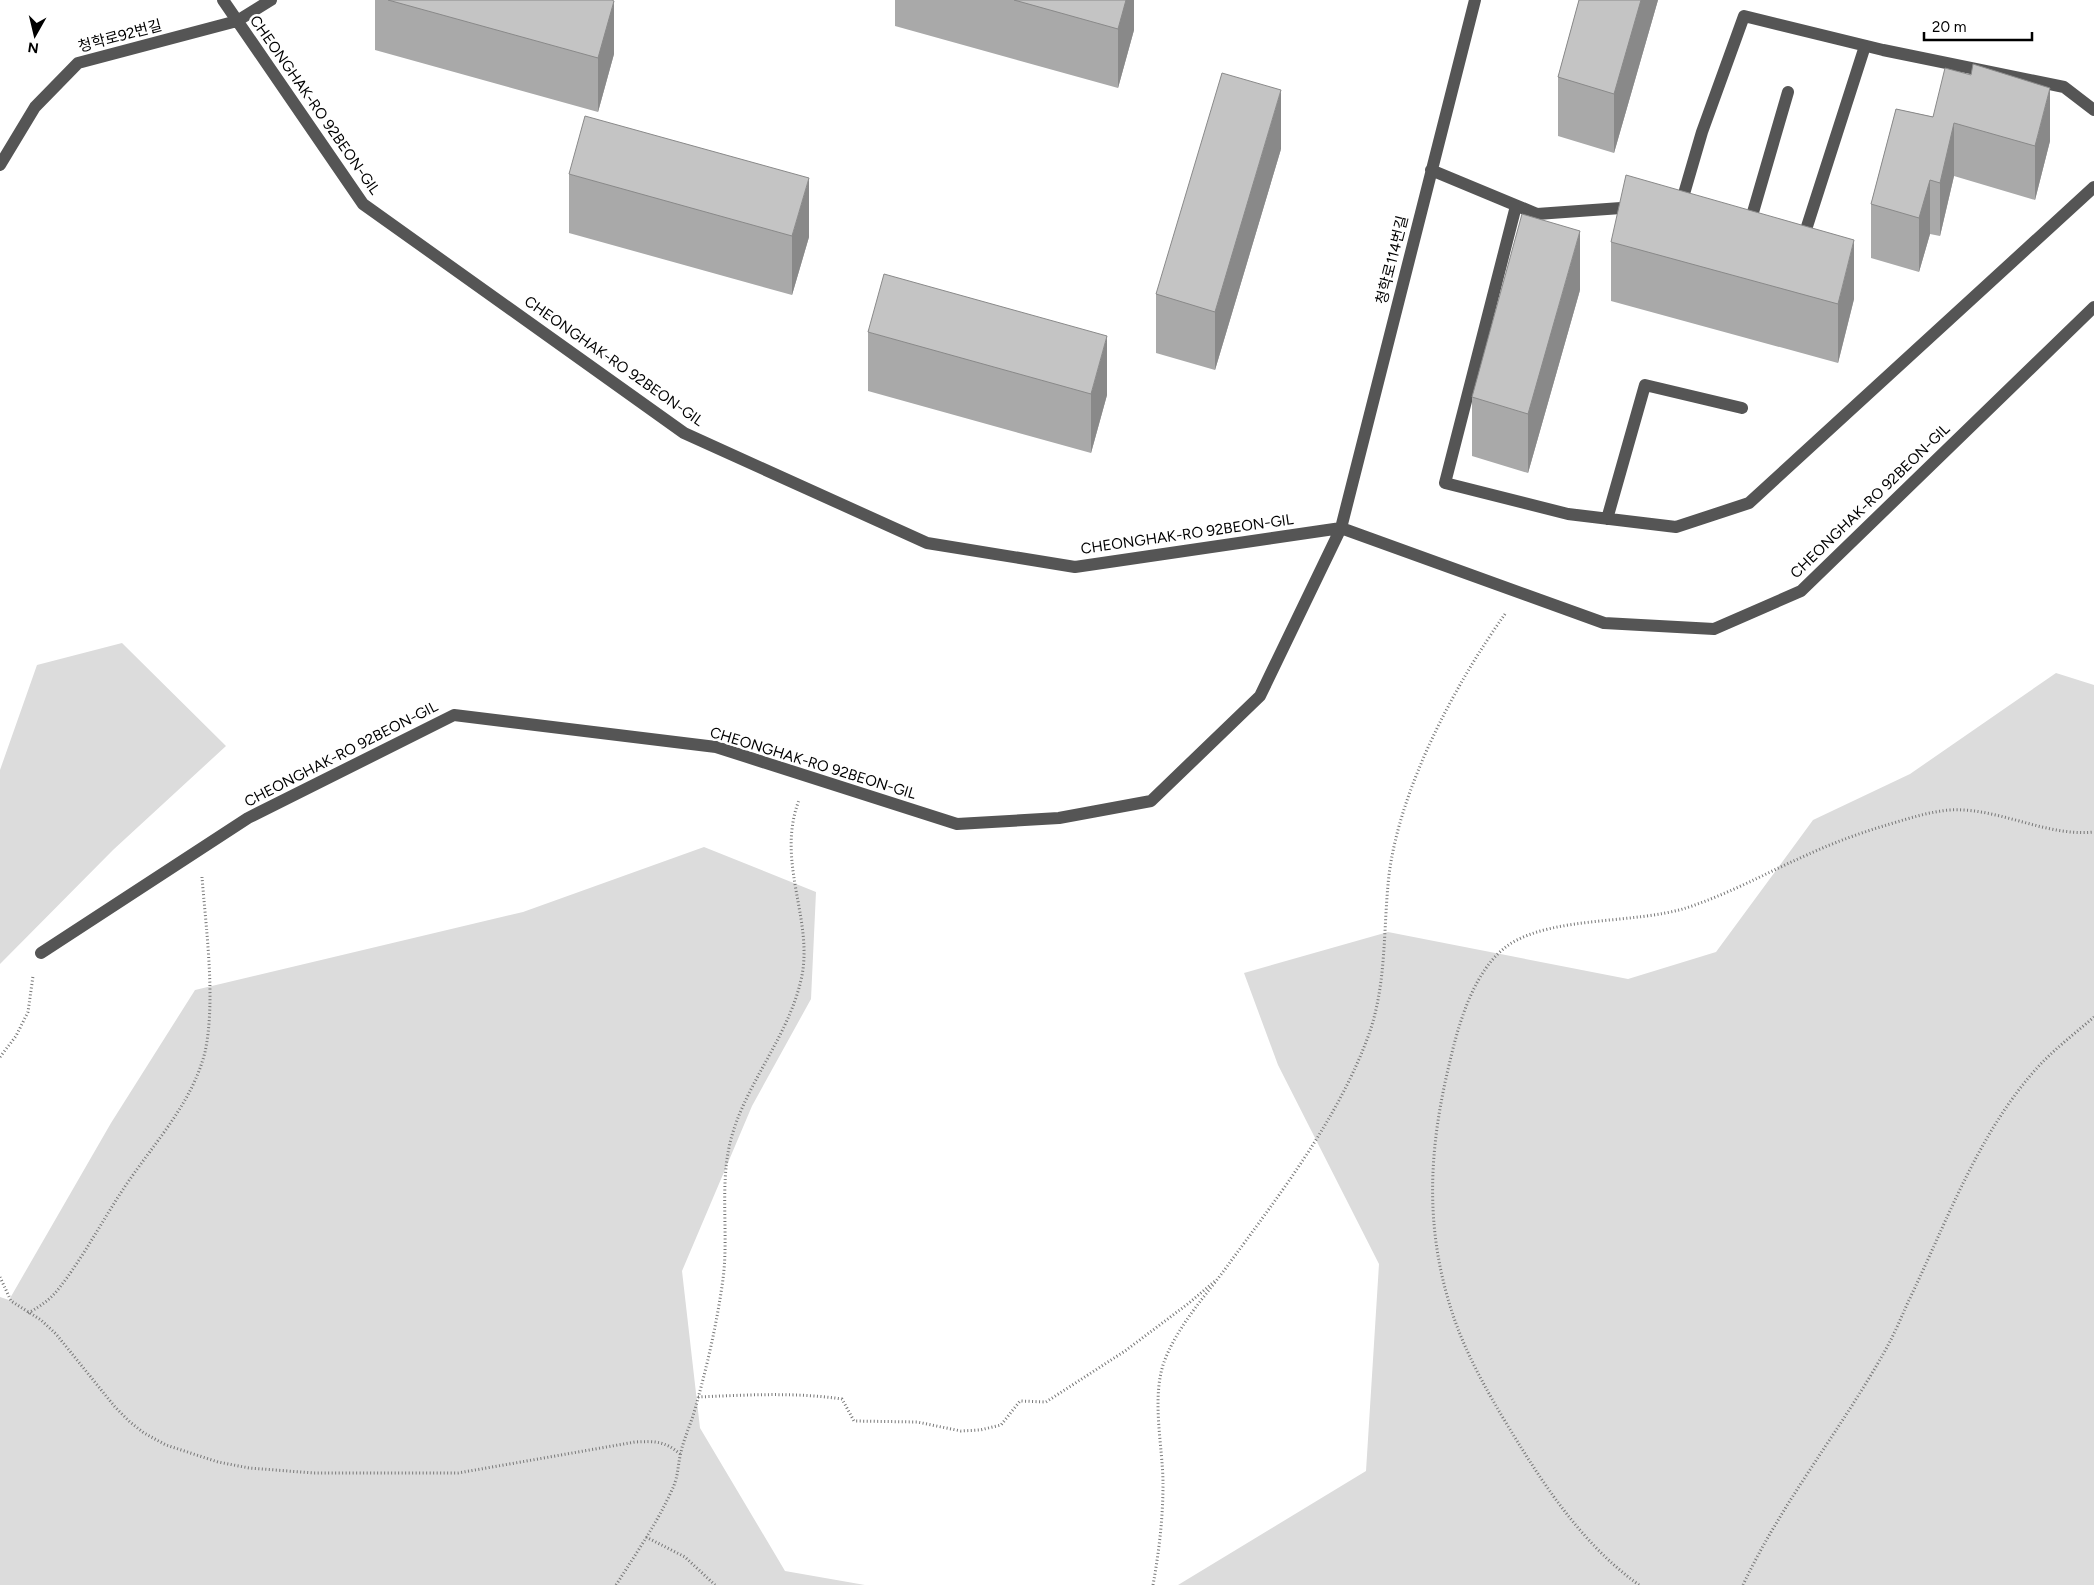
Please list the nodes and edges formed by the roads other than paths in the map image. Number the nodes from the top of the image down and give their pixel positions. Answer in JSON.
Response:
{"nodes":[{"id":1,"x":222,"y":0,"type":"edge"},
{"id":2,"x":271,"y":0,"type":"edge"},
{"id":3,"x":1475,"y":0,"type":"edge"},
{"id":4,"x":237,"y":22,"type":"junction"},
{"id":5,"x":1865,"y":46,"type":"junction"},
{"id":6,"x":1788,"y":92,"type":"dead end"},
{"id":7,"x":2094,"y":110,"type":"edge"},
{"id":8,"x":0,"y":165,"type":"edge"},
{"id":9,"x":1431,"y":170,"type":"junction"},
{"id":10,"x":2094,"y":187,"type":"edge"},
{"id":11,"x":1681,"y":205,"type":"edge"},
{"id":12,"x":1516,"y":206,"type":"junction"},
{"id":13,"x":1652,"y":206,"type":"edge"},
{"id":14,"x":1749,"y":226,"type":"edge"},
{"id":15,"x":1794,"y":240,"type":"edge"},
{"id":16,"x":2094,"y":307,"type":"edge"},
{"id":17,"x":1742,"y":408,"type":"dead end"},
{"id":18,"x":1607,"y":519,"type":"junction"},
{"id":19,"x":1341,"y":528,"type":"junction"},
{"id":20,"x":41,"y":953,"type":"road end"}],
"edges":[{"from":1,"to":4,"type":"street","name":"CHEONGHAK-RO 92BEON-GIL"},
{"from":2,"to":4,"type":"street","name":"청학로92번길"},
{"from":3,"to":9,"type":"street","name":"청학로114번길"},
{"from":4,"to":8,"type":"street","name":"청학로92번길"},
{"from":4,"to":19,"type":"street","name":"CHEONGHAK-RO 92BEON-GIL"},
{"from":5,"to":7,"type":"street"},
{"from":5,"to":11,"type":"street"},
{"from":5,"to":15,"type":"street"},
{"from":6,"to":14,"type":"street"},
{"from":9,"to":12,"type":"street"},
{"from":9,"to":19,"type":"street","name":"청학로114번길"},
{"from":10,"to":18,"type":"street"},
{"from":12,"to":13,"type":"street"},
{"from":12,"to":18,"type":"street"},
{"from":16,"to":19,"type":"street","name":"CHEONGHAK-RO 92BEON-GIL"},
{"from":17,"to":18,"type":"street"},
{"from":19,"to":20,"type":"street","name":"CHEONGHAK-RO 92BEON-GIL"}]}
